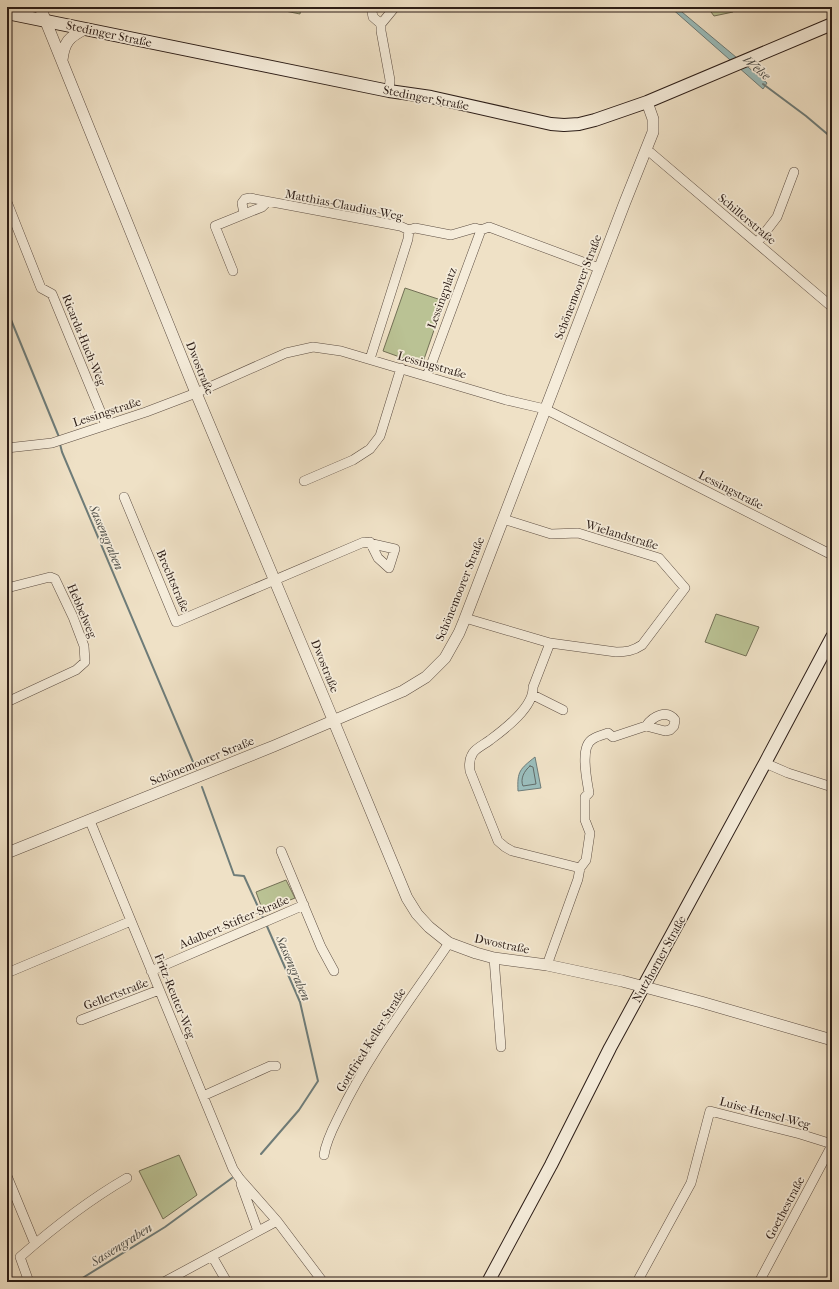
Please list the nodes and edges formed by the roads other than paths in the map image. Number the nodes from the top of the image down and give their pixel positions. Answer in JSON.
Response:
{"nodes":[{"id":1,"x":23,"y":7,"type":"edge"},
{"id":2,"x":40,"y":7,"type":"edge"},
{"id":3,"x":371,"y":7,"type":"edge"},
{"id":4,"x":396,"y":7,"type":"edge"},
{"id":5,"x":10,"y":13,"type":"edge"},
{"id":6,"x":46,"y":21,"type":"junction"},
{"id":7,"x":382,"y":24,"type":"junction"},
{"id":8,"x":832,"y":24,"type":"edge"},
{"id":9,"x":85,"y":29,"type":"junction"},
{"id":10,"x":62,"y":61,"type":"junction"},
{"id":11,"x":389,"y":91,"type":"junction"},
{"id":12,"x":647,"y":102,"type":"junction"},
{"id":13,"x":646,"y":151,"type":"junction"},
{"id":14,"x":794,"y":172,"type":"dead end"},
{"id":15,"x":7,"y":202,"type":"edge"},
{"id":16,"x":267,"y":202,"type":"junction"},
{"id":17,"x":244,"y":214,"type":"junction"},
{"id":18,"x":409,"y":230,"type":"junction"},
{"id":19,"x":481,"y":230,"type":"junction"},
{"id":20,"x":756,"y":242,"type":"junction"},
{"id":21,"x":599,"y":268,"type":"junction"},
{"id":22,"x":233,"y":271,"type":"dead end"},
{"id":23,"x":832,"y":307,"type":"edge"},
{"id":24,"x":370,"y":359,"type":"junction"},
{"id":25,"x":400,"y":368,"type":"junction"},
{"id":26,"x":427,"y":376,"type":"junction"},
{"id":27,"x":196,"y":393,"type":"junction"},
{"id":28,"x":545,"y":409,"type":"junction"},
{"id":29,"x":106,"y":425,"type":"junction"},
{"id":30,"x":7,"y":448,"type":"edge"},
{"id":31,"x":304,"y":481,"type":"dead end"},
{"id":32,"x":124,"y":496,"type":"dead end"},
{"id":33,"x":503,"y":519,"type":"junction"},
{"id":34,"x":370,"y":542,"type":"dead end"},
{"id":35,"x":832,"y":555,"type":"edge"},
{"id":36,"x":275,"y":580,"type":"junction"},
{"id":37,"x":7,"y":588,"type":"edge"},
{"id":38,"x":465,"y":618,"type":"junction"},
{"id":39,"x":832,"y":637,"type":"edge"},
{"id":40,"x":550,"y":642,"type":"junction"},
{"id":41,"x":534,"y":695,"type":"junction"},
{"id":42,"x":7,"y":702,"type":"edge"},
{"id":43,"x":563,"y":710,"type":"dead end"},
{"id":44,"x":334,"y":721,"type":"junction"},
{"id":45,"x":646,"y":726,"type":"dead end"},
{"id":46,"x":765,"y":763,"type":"junction"},
{"id":47,"x":832,"y":787,"type":"edge"},
{"id":48,"x":90,"y":821,"type":"junction"},
{"id":49,"x":281,"y":851,"type":"dead end"},
{"id":50,"x":7,"y":853,"type":"edge"},
{"id":51,"x":580,"y":868,"type":"junction"},
{"id":52,"x":304,"y":905,"type":"junction"},
{"id":53,"x":131,"y":922,"type":"junction"},
{"id":54,"x":449,"y":943,"type":"junction"},
{"id":55,"x":494,"y":958,"type":"junction"},
{"id":56,"x":547,"y":965,"type":"junction"},
{"id":57,"x":151,"y":970,"type":"junction"},
{"id":58,"x":334,"y":971,"type":"dead end"},
{"id":59,"x":7,"y":973,"type":"edge"},
{"id":60,"x":643,"y":986,"type":"junction"},
{"id":61,"x":159,"y":990,"type":"junction"},
{"id":62,"x":81,"y":1020,"type":"dead end"},
{"id":63,"x":832,"y":1040,"type":"edge"},
{"id":64,"x":501,"y":1047,"type":"dead end"},
{"id":65,"x":276,"y":1066,"type":"dead end"},
{"id":66,"x":203,"y":1096,"type":"junction"},
{"id":67,"x":832,"y":1145,"type":"edge"},
{"id":68,"x":324,"y":1155,"type":"dead end"},
{"id":69,"x":7,"y":1176,"type":"edge"},
{"id":70,"x":127,"y":1178,"type":"dead end"},
{"id":71,"x":240,"y":1179,"type":"junction"},
{"id":72,"x":277,"y":1220,"type":"junction"},
{"id":73,"x":258,"y":1231,"type":"junction"},
{"id":74,"x":35,"y":1244,"type":"junction"},
{"id":75,"x":212,"y":1256,"type":"junction"},
{"id":76,"x":29,"y":1282,"type":"edge"},
{"id":77,"x":164,"y":1282,"type":"edge"},
{"id":78,"x":227,"y":1282,"type":"edge"},
{"id":79,"x":323,"y":1282,"type":"edge"},
{"id":80,"x":488,"y":1282,"type":"edge"},
{"id":81,"x":637,"y":1282,"type":"edge"},
{"id":82,"x":760,"y":1282,"type":"edge"}],
"edges":[{"from":1,"to":5,"type":"street"},
{"from":2,"to":6,"type":"street","name":"Dwostraße"},
{"from":3,"to":7,"type":"street"},
{"from":4,"to":7,"type":"street"},
{"from":5,"to":6,"type":"main road","name":"Stedinger Straße"},
{"from":6,"to":9,"type":"main road","name":"Stedinger Straße"},
{"from":6,"to":10,"type":"street","name":"Dwostraße"},
{"from":7,"to":11,"type":"street"},
{"from":8,"to":12,"type":"main road","name":"Stedinger Straße"},
{"from":9,"to":10,"type":"street"},
{"from":9,"to":11,"type":"main road","name":"Stedinger Straße"},
{"from":10,"to":27,"type":"street","name":"Dwostraße"},
{"from":11,"to":12,"type":"main road","name":"Stedinger Straße"},
{"from":12,"to":13,"type":"street","name":"Schönemoorer Straße"},
{"from":13,"to":20,"type":"street","name":"Schillerstraße"},
{"from":13,"to":21,"type":"street","name":"Schönemoorer Straße"},
{"from":14,"to":20,"type":"street"},
{"from":15,"to":29,"type":"street","name":"Ricarda-Huch-Weg"},
{"from":16,"to":17,"type":"street","name":"Matthias-Claudius-Weg"},
{"from":16,"to":17,"type":"street","name":"Matthias-Claudius-Weg"},
{"from":16,"to":18,"type":"street","name":"Matthias-Claudius-Weg"},
{"from":17,"to":22,"type":"street","name":"Matthias-Claudius-Weg"},
{"from":18,"to":19,"type":"street","name":"Matthias-Claudius-Weg"},
{"from":18,"to":24,"type":"street"},
{"from":19,"to":21,"type":"street","name":"Matthias-Claudius-Weg"},
{"from":19,"to":26,"type":"street","name":"Lessingplatz"},
{"from":20,"to":23,"type":"street","name":"Schillerstraße"},
{"from":21,"to":28,"type":"street","name":"Schönemoorer Straße"},
{"from":24,"to":25,"type":"street","name":"Lessingstraße"},
{"from":24,"to":27,"type":"street","name":"Lessingstraße"},
{"from":25,"to":26,"type":"street","name":"Lessingstraße"},
{"from":25,"to":31,"type":"street"},
{"from":26,"to":28,"type":"street","name":"Lessingstraße"},
{"from":27,"to":29,"type":"street","name":"Lessingstraße"},
{"from":27,"to":36,"type":"street","name":"Dwostraße"},
{"from":28,"to":33,"type":"street","name":"Schönemoorer Straße"},
{"from":28,"to":35,"type":"street","name":"Lessingstraße"},
{"from":29,"to":30,"type":"street","name":"Lessingstraße"},
{"from":32,"to":36,"type":"street","name":"Brechtstraße"},
{"from":33,"to":38,"type":"street","name":"Schönemoorer Straße"},
{"from":33,"to":40,"type":"street","name":"Wielandstraße"},
{"from":34,"to":36,"type":"street"},
{"from":36,"to":44,"type":"street","name":"Dwostraße"},
{"from":37,"to":42,"type":"street","name":"Hebbelweg"},
{"from":38,"to":40,"type":"street","name":"Wielandstraße"},
{"from":38,"to":44,"type":"street","name":"Schönemoorer Straße"},
{"from":39,"to":46,"type":"main road","name":"Nutzhorner Straße"},
{"from":40,"to":41,"type":"street"},
{"from":41,"to":43,"type":"street"},
{"from":41,"to":51,"type":"street"},
{"from":44,"to":48,"type":"street","name":"Schönemoorer Straße"},
{"from":44,"to":54,"type":"street","name":"Dwostraße"},
{"from":45,"to":51,"type":"street"},
{"from":46,"to":47,"type":"street"},
{"from":46,"to":60,"type":"main road","name":"Nutzhorner Straße"},
{"from":48,"to":50,"type":"street","name":"Schönemoorer Straße"},
{"from":48,"to":53,"type":"street","name":"Fritz-Reuter-Weg"},
{"from":49,"to":52,"type":"street","name":"Adalbert-Stifter-Straße"},
{"from":51,"to":56,"type":"street"},
{"from":52,"to":57,"type":"street","name":"Adalbert-Stifter-Straße"},
{"from":52,"to":58,"type":"street","name":"Adalbert-Stifter-Straße"},
{"from":53,"to":57,"type":"street","name":"Fritz-Reuter-Weg"},
{"from":53,"to":59,"type":"street"},
{"from":54,"to":55,"type":"street","name":"Dwostraße"},
{"from":54,"to":68,"type":"street","name":"Gottfried-Keller-Straße"},
{"from":55,"to":56,"type":"street","name":"Dwostraße"},
{"from":55,"to":64,"type":"street"},
{"from":56,"to":60,"type":"street","name":"Dwostraße"},
{"from":57,"to":61,"type":"street","name":"Fritz-Reuter-Weg"},
{"from":60,"to":63,"type":"street","name":"Dwostraße"},
{"from":60,"to":80,"type":"main road","name":"Nutzhorner Straße"},
{"from":61,"to":62,"type":"street","name":"Gellertstraße"},
{"from":61,"to":66,"type":"street","name":"Fritz-Reuter-Weg"},
{"from":65,"to":66,"type":"street"},
{"from":66,"to":71,"type":"street","name":"Fritz-Reuter-Weg"},
{"from":67,"to":81,"type":"street","name":"Luise-Hensel-Weg"},
{"from":67,"to":82,"type":"street","name":"Goethestraße"},
{"from":69,"to":74,"type":"street"},
{"from":70,"to":74,"type":"street"},
{"from":71,"to":72,"type":"street"},
{"from":71,"to":73,"type":"street"},
{"from":72,"to":73,"type":"street"},
{"from":72,"to":79,"type":"street"},
{"from":73,"to":75,"type":"street"},
{"from":74,"to":76,"type":"street"},
{"from":75,"to":77,"type":"street"},
{"from":75,"to":78,"type":"street"}]}
